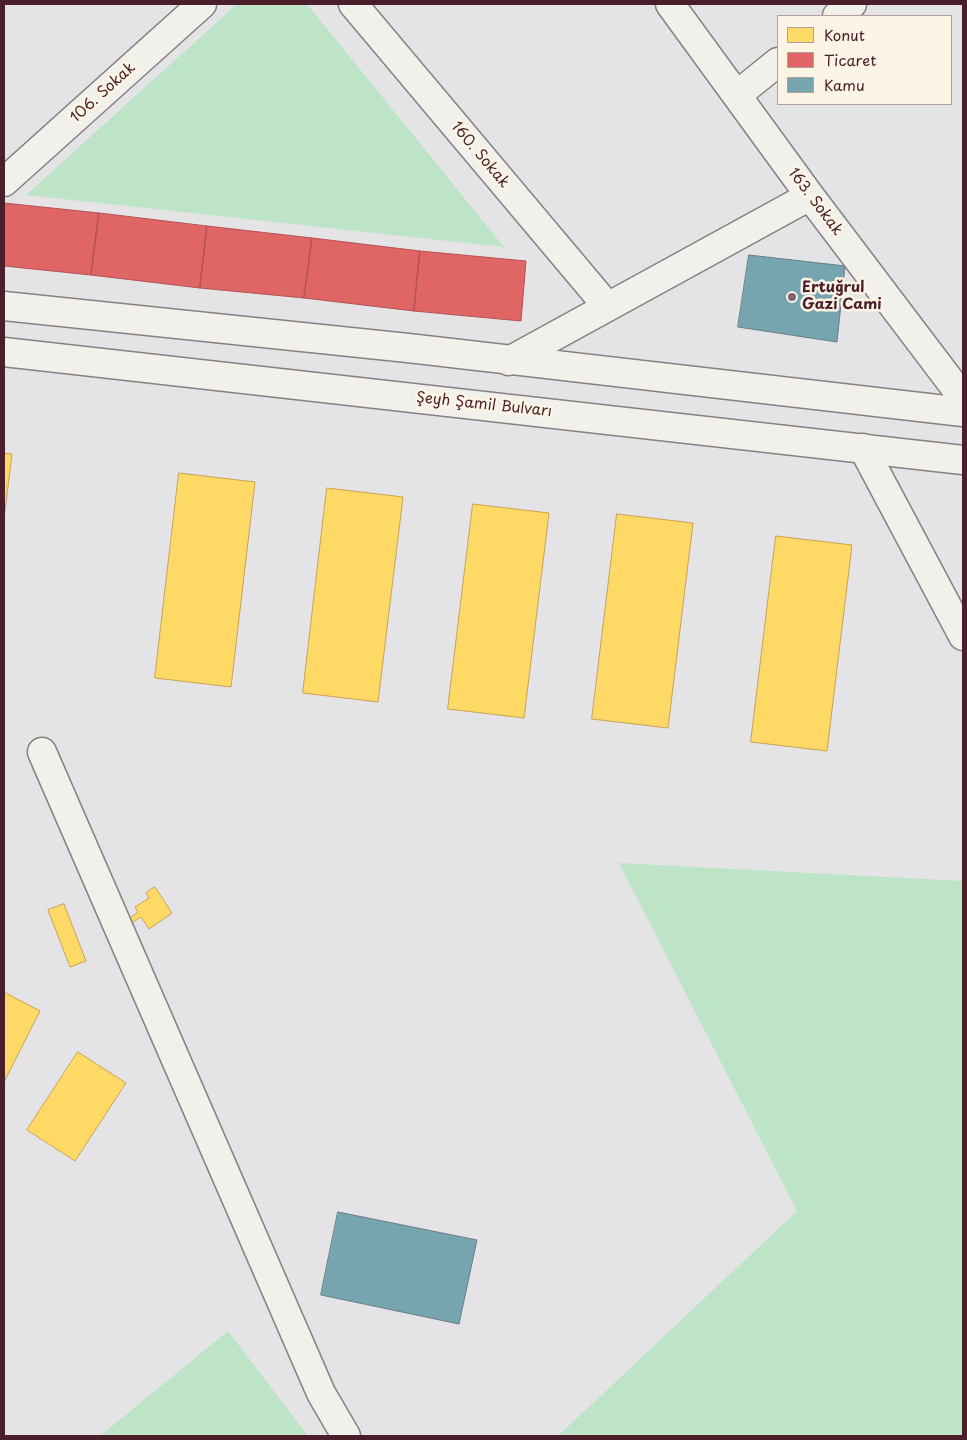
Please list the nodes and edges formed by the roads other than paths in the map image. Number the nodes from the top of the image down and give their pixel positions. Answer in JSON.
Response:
{"nodes":[{"id":1,"x":202,"y":4,"type":"edge"},
{"id":2,"x":353,"y":4,"type":"edge"},
{"id":3,"x":670,"y":4,"type":"edge"},
{"id":4,"x":852,"y":4,"type":"edge"},
{"id":5,"x":838,"y":15,"type":"edge"},
{"id":6,"x":777,"y":63,"type":"edge"},
{"id":7,"x":737,"y":94,"type":"junction"},
{"id":8,"x":4,"y":182,"type":"edge"},
{"id":9,"x":810,"y":196,"type":"junction"},
{"id":10,"x":4,"y":306,"type":"edge"},
{"id":11,"x":608,"y":306,"type":"junction"},
{"id":12,"x":4,"y":352,"type":"edge"},
{"id":13,"x":509,"y":361,"type":"junction"},
{"id":14,"x":963,"y":398,"type":"edge"},
{"id":15,"x":963,"y":412,"type":"edge"},
{"id":16,"x":863,"y":448,"type":"junction"},
{"id":17,"x":963,"y":460,"type":"edge"},
{"id":18,"x":963,"y":636,"type":"edge"},
{"id":19,"x":42,"y":752,"type":"dead end"},
{"id":20,"x":346,"y":1436,"type":"edge"}],
"edges":[{"from":1,"to":8,"type":"street","name":"106. Sokak"},
{"from":2,"to":11,"type":"street","name":"160. Sokak"},
{"from":3,"to":7,"type":"street","name":"163. Sokak"},
{"from":4,"to":5,"type":"street"},
{"from":6,"to":7,"type":"street"},
{"from":7,"to":9,"type":"street","name":"163. Sokak"},
{"from":9,"to":11,"type":"street"},
{"from":9,"to":14,"type":"street","name":"163. Sokak"},
{"from":10,"to":13,"type":"street"},
{"from":11,"to":13,"type":"street"},
{"from":12,"to":16,"type":"street","name":"Şeyh Şamil Bulvarı"},
{"from":13,"to":15,"type":"street"},
{"from":16,"to":17,"type":"street","name":"Şeyh Şamil Bulvarı"},
{"from":16,"to":18,"type":"street"},
{"from":19,"to":20,"type":"street"}]}
